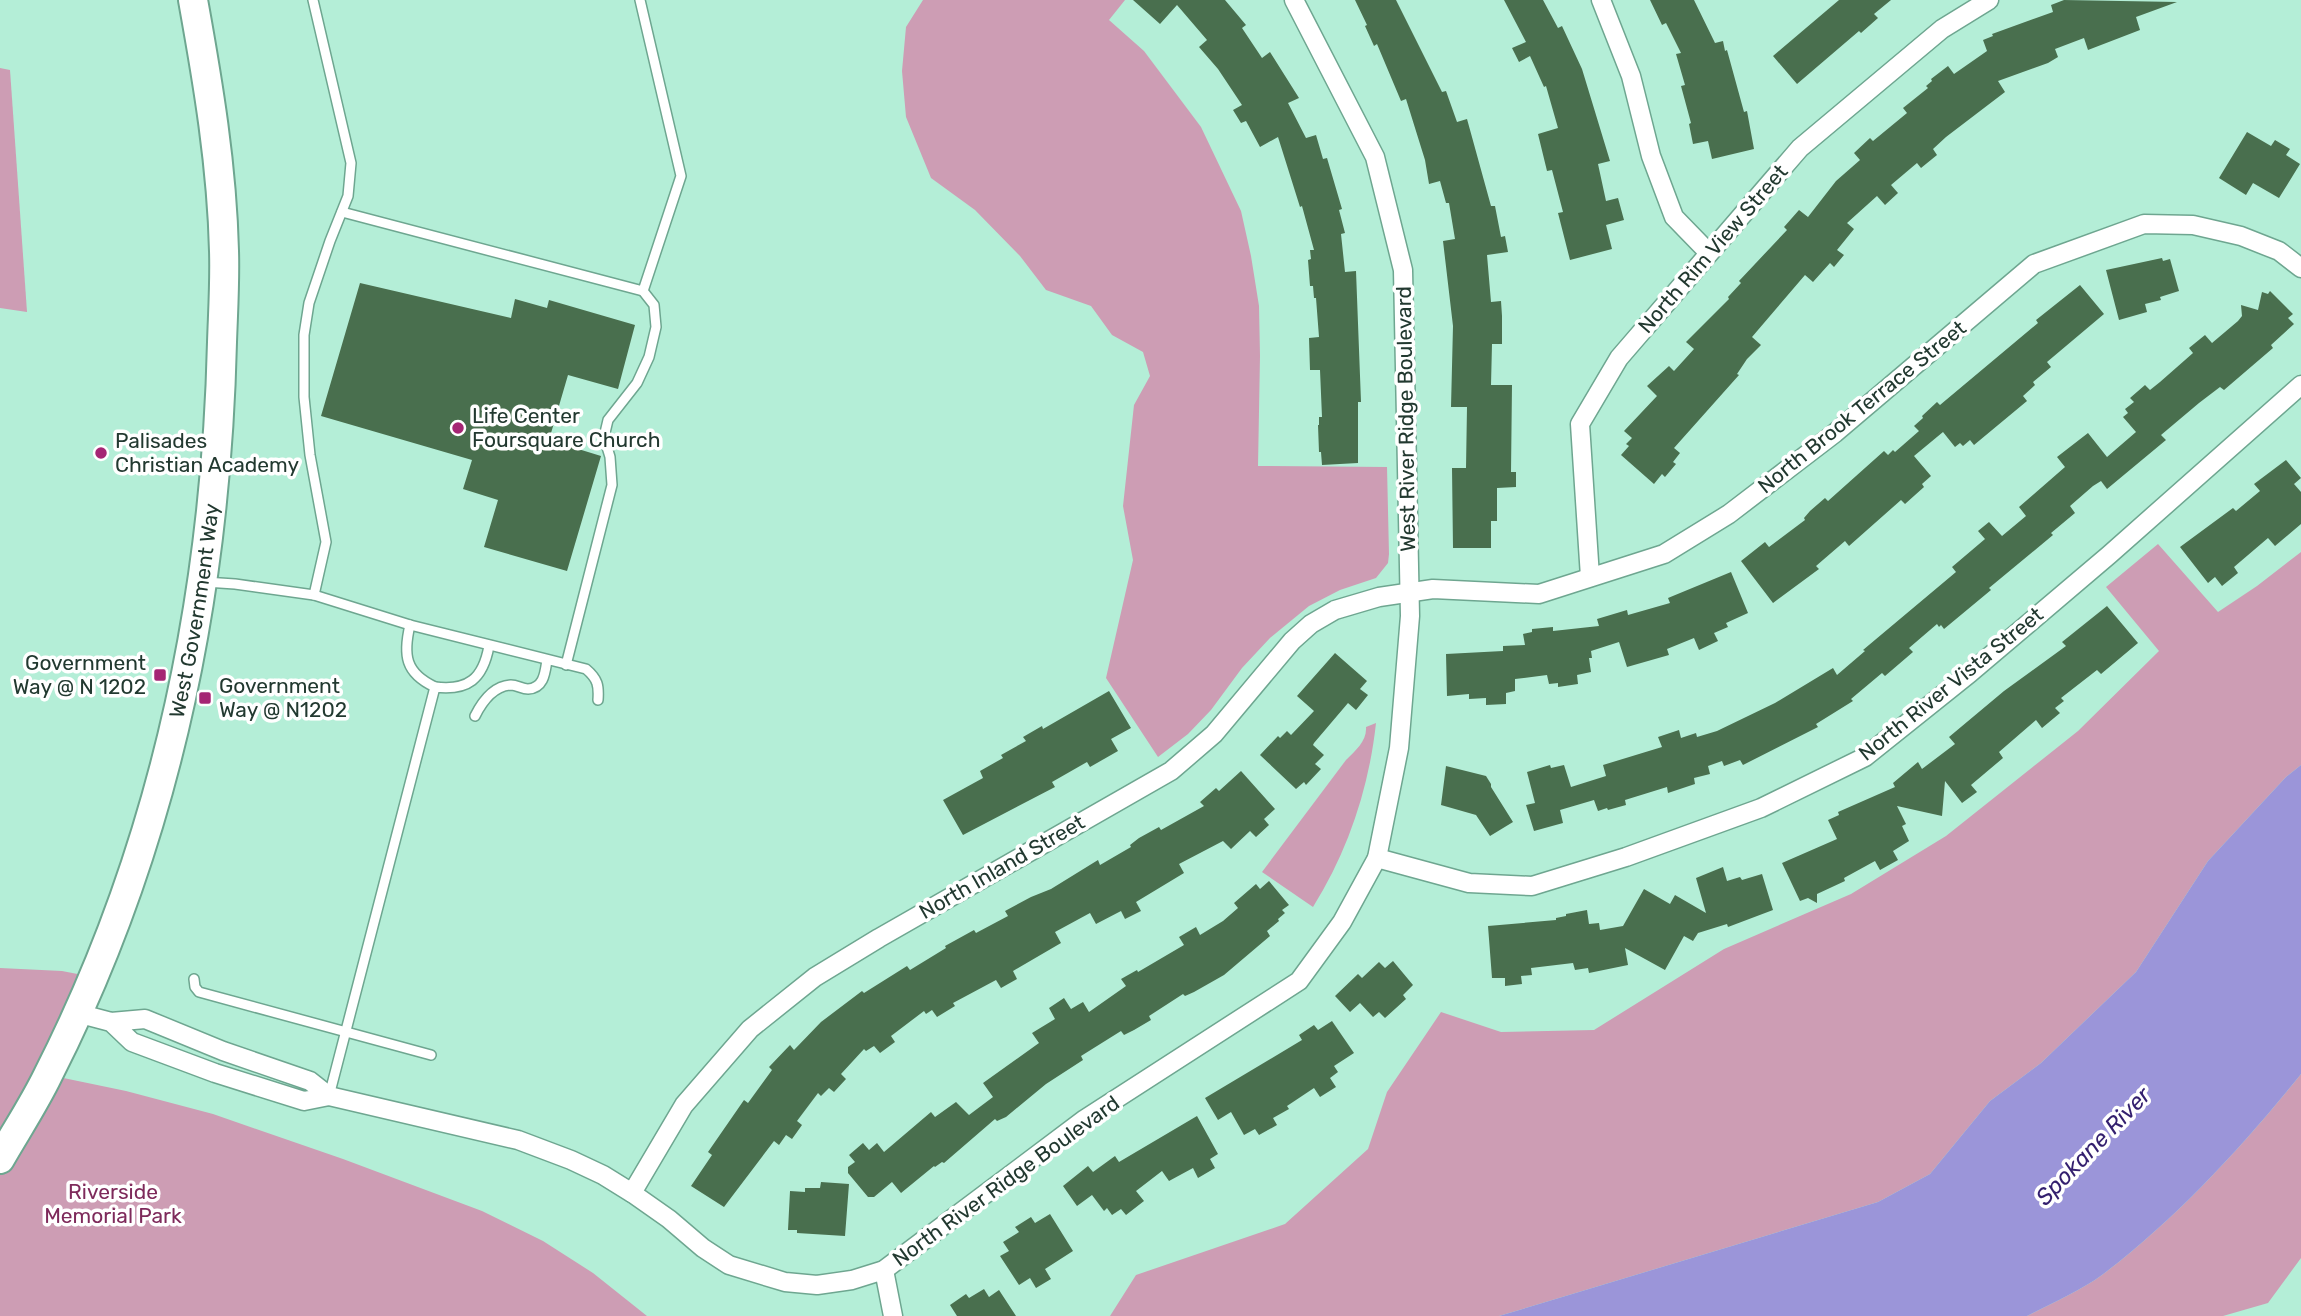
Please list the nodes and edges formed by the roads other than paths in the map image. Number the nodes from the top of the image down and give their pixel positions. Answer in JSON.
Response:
{"nodes":[{"id":1,"x":193,"y":0,"type":"edge"},
{"id":2,"x":313,"y":0,"type":"edge"},
{"id":3,"x":640,"y":0,"type":"edge"},
{"id":4,"x":1294,"y":0,"type":"edge"},
{"id":5,"x":1601,"y":0,"type":"edge"},
{"id":6,"x":1989,"y":0,"type":"edge"},
{"id":7,"x":342,"y":212,"type":"junction"},
{"id":8,"x":1709,"y":253,"type":"junction"},
{"id":9,"x":2301,"y":268,"type":"edge"},
{"id":10,"x":643,"y":291,"type":"junction"},
{"id":11,"x":2301,"y":385,"type":"edge"},
{"id":12,"x":1590,"y":578,"type":"junction"},
{"id":13,"x":203,"y":582,"type":"junction"},
{"id":14,"x":1410,"y":593,"type":"junction"},
{"id":15,"x":314,"y":595,"type":"junction"},
{"id":16,"x":410,"y":625,"type":"junction"},
{"id":17,"x":489,"y":646,"type":"junction"},
{"id":18,"x":547,"y":660,"type":"junction"},
{"id":19,"x":566,"y":665,"type":"junction"},
{"id":20,"x":435,"y":687,"type":"junction"},
{"id":21,"x":598,"y":700,"type":"dead end"},
{"id":22,"x":475,"y":716,"type":"dead end"},
{"id":23,"x":1377,"y":858,"type":"junction"},
{"id":24,"x":194,"y":979,"type":"dead end"},
{"id":25,"x":78,"y":1013,"type":"junction"},
{"id":26,"x":111,"y":1022,"type":"junction"},
{"id":27,"x":345,"y":1033,"type":"junction"},
{"id":28,"x":223,"y":1051,"type":"junction"},
{"id":29,"x":431,"y":1055,"type":"dead end"},
{"id":30,"x":215,"y":1073,"type":"junction"},
{"id":31,"x":329,"y":1096,"type":"junction"},
{"id":32,"x":0,"y":1159,"type":"edge"},
{"id":33,"x":632,"y":1193,"type":"junction"},
{"id":34,"x":884,"y":1270,"type":"junction"},
{"id":35,"x":893,"y":1316,"type":"edge"}],
"edges":[{"from":1,"to":13,"type":"main road","name":"West Government Way"},
{"from":2,"to":7,"type":"lane"},
{"from":3,"to":10,"type":"lane"},
{"from":4,"to":14,"type":"street","name":"West River Ridge Boulevard"},
{"from":5,"to":8,"type":"street"},
{"from":6,"to":8,"type":"street","name":"North Rim View Street"},
{"from":7,"to":10,"type":"lane"},
{"from":7,"to":15,"type":"lane"},
{"from":8,"to":12,"type":"street","name":"North Rim View Street"},
{"from":9,"to":12,"type":"street","name":"North Brook Terrace Street"},
{"from":10,"to":19,"type":"lane"},
{"from":11,"to":23,"type":"street","name":"North River Vista Street"},
{"from":12,"to":14,"type":"street","name":"North Brook Terrace Street"},
{"from":13,"to":15,"type":"lane"},
{"from":13,"to":25,"type":"main road","name":"West Government Way"},
{"from":14,"to":23,"type":"street","name":"West River Ridge Boulevard"},
{"from":14,"to":33,"type":"street","name":"North Inland Street"},
{"from":15,"to":16,"type":"lane"},
{"from":16,"to":17,"type":"lane"},
{"from":16,"to":20,"type":"lane"},
{"from":17,"to":18,"type":"lane"},
{"from":17,"to":20,"type":"lane"},
{"from":18,"to":19,"type":"lane"},
{"from":18,"to":22,"type":"lane"},
{"from":19,"to":21,"type":"lane"},
{"from":20,"to":27,"type":"lane"},
{"from":23,"to":34,"type":"street","name":"North River Ridge Boulevard"},
{"from":24,"to":27,"type":"lane"},
{"from":25,"to":26,"type":"street","name":"North River Ridge Boulevard"},
{"from":25,"to":32,"type":"main road","name":"West Government Way"},
{"from":26,"to":28,"type":"street","name":"North River Ridge Boulevard"},
{"from":26,"to":30,"type":"street","name":"North River Ridge Boulevard"},
{"from":27,"to":29,"type":"lane"},
{"from":27,"to":31,"type":"lane"},
{"from":28,"to":30,"type":"street"},
{"from":28,"to":31,"type":"street","name":"North River Ridge Boulevard"},
{"from":30,"to":31,"type":"street","name":"North River Ridge Boulevard"},
{"from":31,"to":33,"type":"street","name":"North River Ridge Boulevard"},
{"from":33,"to":34,"type":"street","name":"North River Ridge Boulevard"},
{"from":34,"to":35,"type":"street"}]}
